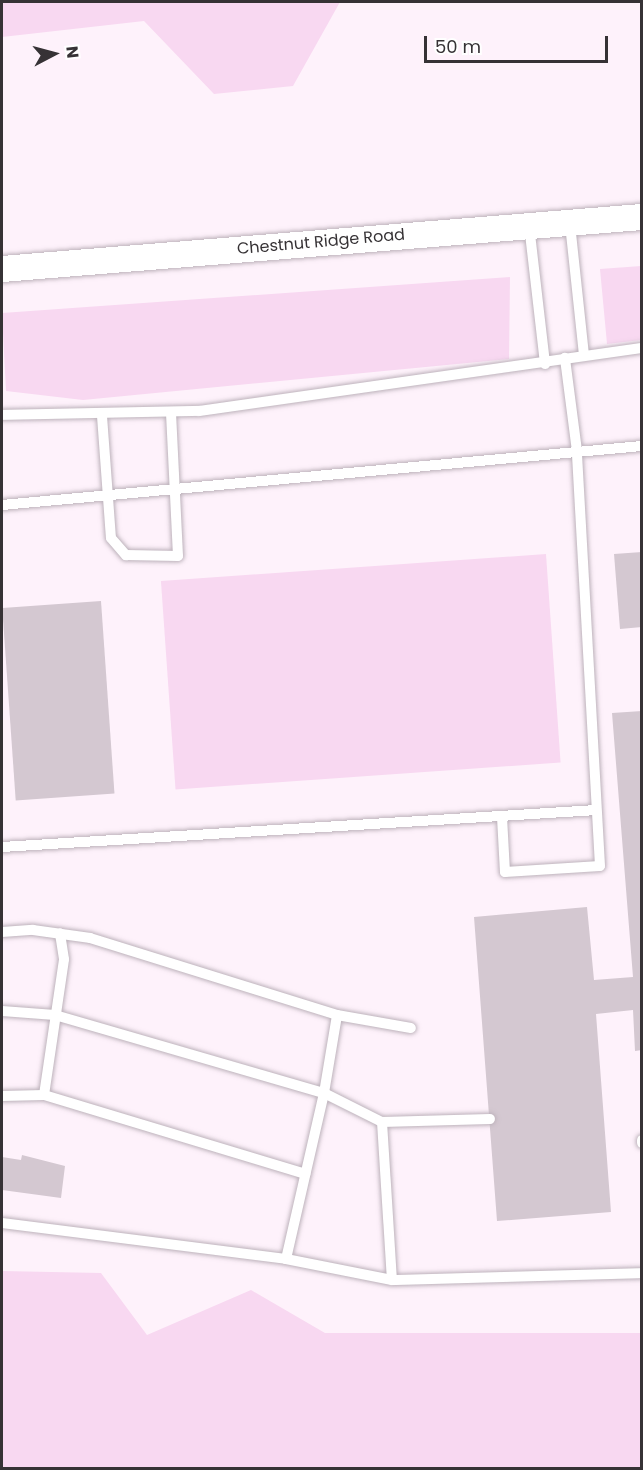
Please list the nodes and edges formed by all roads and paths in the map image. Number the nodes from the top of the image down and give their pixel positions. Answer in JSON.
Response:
{"nodes":[{"id":1,"x":642,"y":217,"type":"edge"},
{"id":2,"x":570,"y":222,"type":"junction"},
{"id":3,"x":529,"y":224,"type":"junction"},
{"id":4,"x":2,"y":269,"type":"edge"},
{"id":5,"x":642,"y":348,"type":"edge"},
{"id":6,"x":584,"y":355,"type":"junction"},
{"id":7,"x":565,"y":358,"type":"junction"},
{"id":8,"x":545,"y":364,"type":"junction"},
{"id":9,"x":171,"y":413,"type":"junction"},
{"id":10,"x":2,"y":415,"type":"edge"},
{"id":11,"x":102,"y":416,"type":"junction"},
{"id":12,"x":642,"y":446,"type":"edge"},
{"id":13,"x":577,"y":451,"type":"junction"},
{"id":14,"x":175,"y":490,"type":"junction"},
{"id":15,"x":109,"y":496,"type":"junction"},
{"id":16,"x":2,"y":505,"type":"edge"},
{"id":17,"x":596,"y":810,"type":"junction"},
{"id":18,"x":502,"y":817,"type":"junction"},
{"id":19,"x":2,"y":847,"type":"edge"},
{"id":20,"x":2,"y":932,"type":"edge"},
{"id":21,"x":60,"y":933,"type":"junction"},
{"id":22,"x":2,"y":1011,"type":"edge"},
{"id":23,"x":55,"y":1015,"type":"junction"},
{"id":24,"x":336,"y":1015,"type":"junction"},
{"id":25,"x":411,"y":1028,"type":"dead end"},
{"id":26,"x":324,"y":1093,"type":"junction"},
{"id":27,"x":44,"y":1095,"type":"junction"},
{"id":28,"x":2,"y":1096,"type":"edge"},
{"id":29,"x":490,"y":1119,"type":"dead end"},
{"id":30,"x":382,"y":1122,"type":"junction"},
{"id":31,"x":305,"y":1174,"type":"junction"},
{"id":32,"x":2,"y":1223,"type":"edge"},
{"id":33,"x":286,"y":1259,"type":"junction"},
{"id":34,"x":642,"y":1273,"type":"edge"},
{"id":35,"x":392,"y":1280,"type":"junction"}],
"edges":[{"from":1,"to":2,"type":"street","name":"Chestnut Ridge Road"},
{"from":2,"to":3,"type":"street","name":"Chestnut Ridge Road"},
{"from":2,"to":6,"type":"lane"},
{"from":3,"to":4,"type":"street","name":"Chestnut Ridge Road"},
{"from":3,"to":8,"type":"lane"},
{"from":5,"to":6,"type":"lane"},
{"from":6,"to":7,"type":"lane"},
{"from":7,"to":8,"type":"lane"},
{"from":7,"to":13,"type":"lane"},
{"from":8,"to":9,"type":"lane"},
{"from":9,"to":11,"type":"lane"},
{"from":9,"to":14,"type":"lane"},
{"from":10,"to":11,"type":"lane"},
{"from":11,"to":15,"type":"lane"},
{"from":12,"to":13,"type":"lane"},
{"from":13,"to":14,"type":"lane"},
{"from":13,"to":17,"type":"lane"},
{"from":14,"to":15,"type":"lane"},
{"from":14,"to":15,"type":"lane"},
{"from":15,"to":16,"type":"lane"},
{"from":17,"to":18,"type":"lane"},
{"from":17,"to":18,"type":"lane"},
{"from":18,"to":19,"type":"lane"},
{"from":20,"to":21,"type":"lane"},
{"from":21,"to":23,"type":"lane"},
{"from":21,"to":24,"type":"lane"},
{"from":22,"to":23,"type":"lane"},
{"from":23,"to":26,"type":"lane"},
{"from":23,"to":27,"type":"lane"},
{"from":24,"to":25,"type":"lane"},
{"from":24,"to":26,"type":"lane"},
{"from":26,"to":30,"type":"lane"},
{"from":26,"to":31,"type":"lane"},
{"from":27,"to":28,"type":"lane"},
{"from":27,"to":31,"type":"lane"},
{"from":29,"to":30,"type":"lane"},
{"from":30,"to":35,"type":"lane"},
{"from":31,"to":33,"type":"lane"},
{"from":32,"to":33,"type":"lane"},
{"from":33,"to":35,"type":"lane"},
{"from":34,"to":35,"type":"lane"}]}
